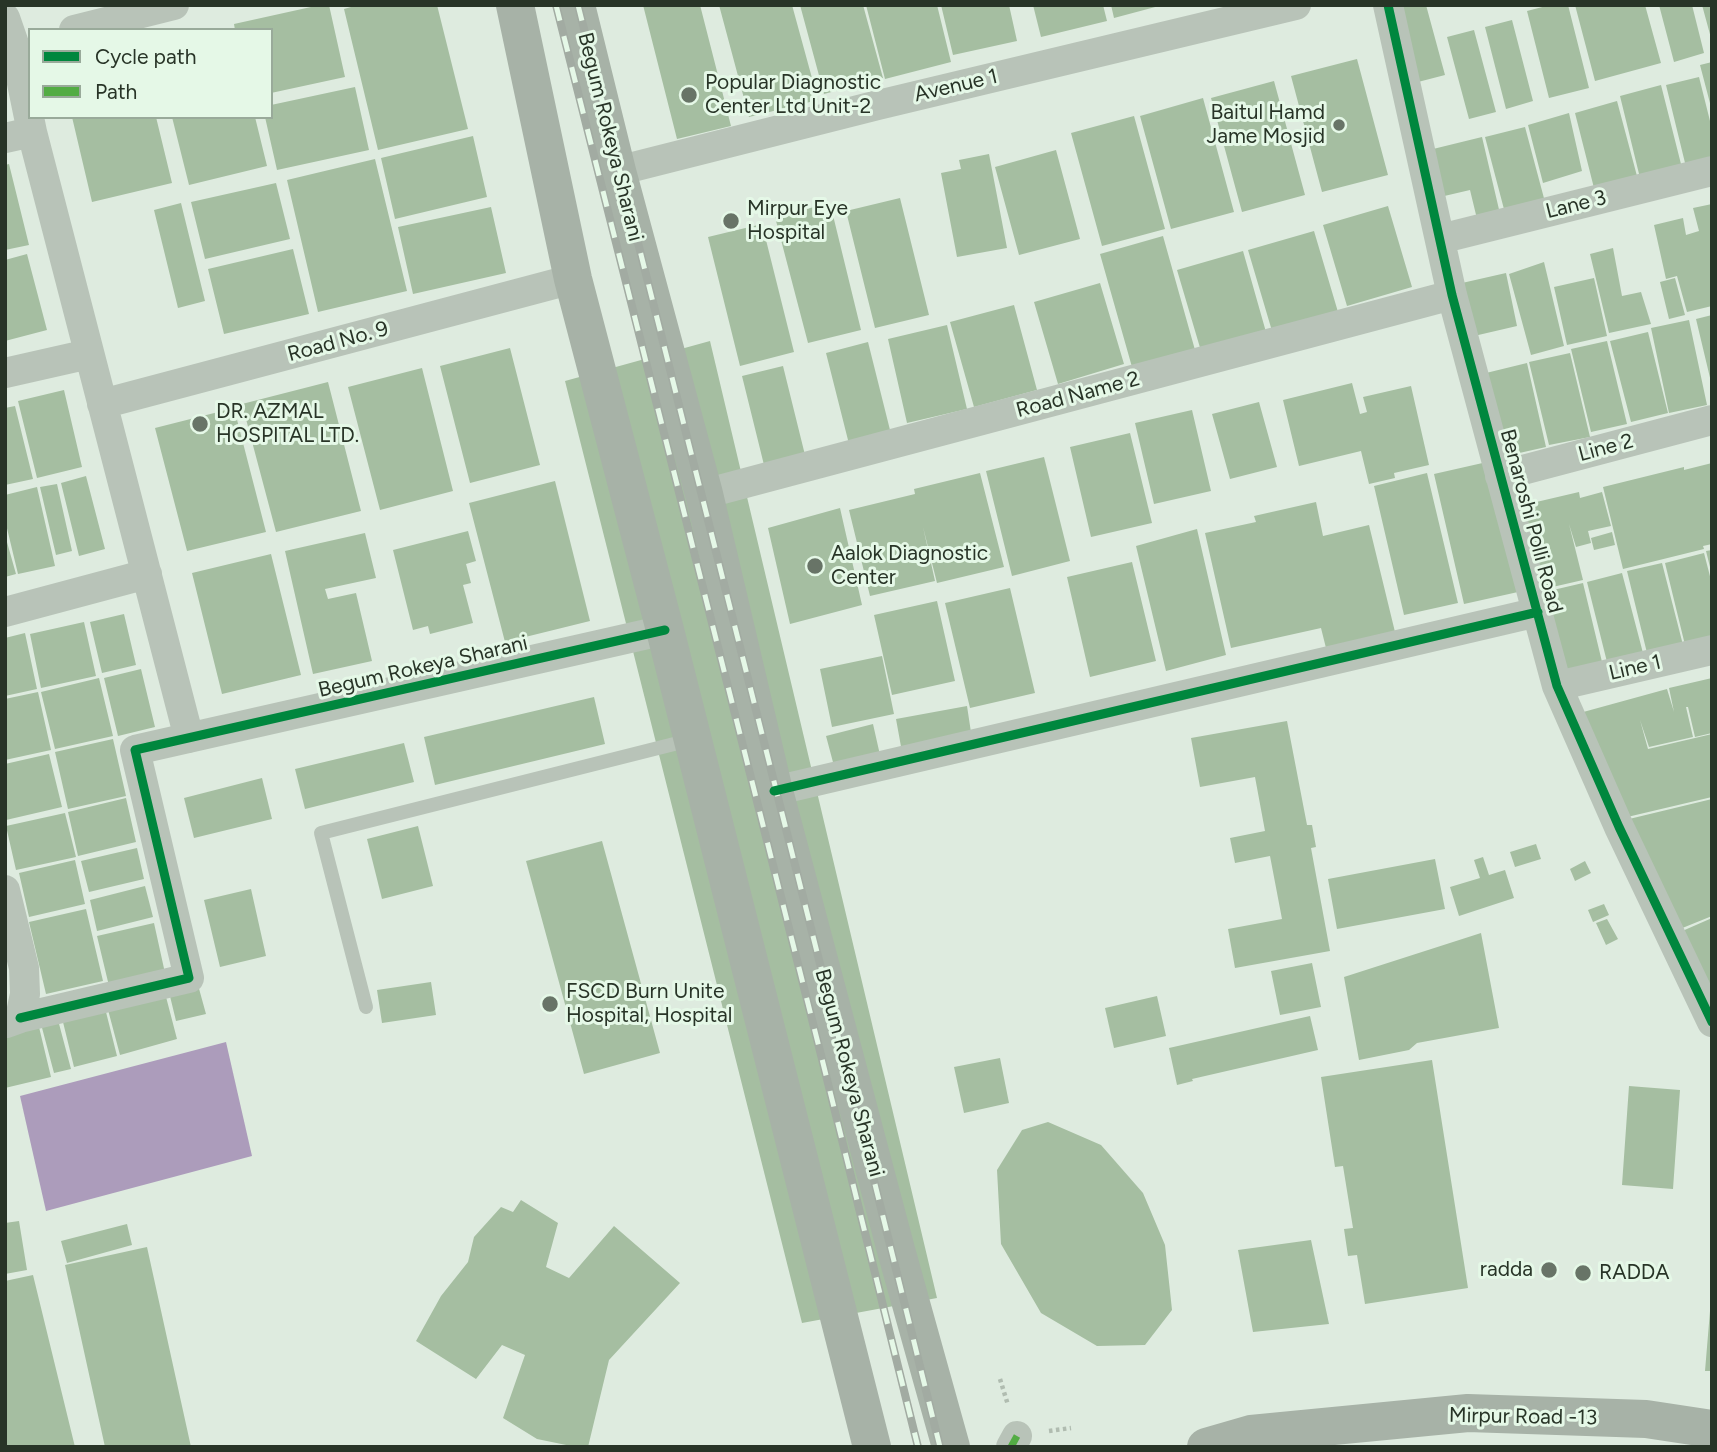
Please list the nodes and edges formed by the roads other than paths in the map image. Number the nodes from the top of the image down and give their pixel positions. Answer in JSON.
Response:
{"nodes":[{"id":1,"x":174,"y":5,"type":"edge"},
{"id":2,"x":514,"y":5,"type":"edge"},
{"id":3,"x":576,"y":5,"type":"edge"},
{"id":4,"x":1296,"y":5,"type":"edge"},
{"id":5,"x":1388,"y":5,"type":"edge"},
{"id":6,"x":82,"y":28,"type":"edge"},
{"id":7,"x":16,"y":34,"type":"edge"},
{"id":8,"x":19,"y":135,"type":"edge"},
{"id":9,"x":617,"y":171,"type":"junction"},
{"id":10,"x":1712,"y":171,"type":"edge"},
{"id":11,"x":1440,"y":239,"type":"junction"},
{"id":12,"x":573,"y":279,"type":"junction"},
{"id":13,"x":1452,"y":295,"type":"junction"},
{"id":14,"x":89,"y":354,"type":"junction"},
{"id":15,"x":5,"y":373,"type":"edge"},
{"id":16,"x":102,"y":404,"type":"junction"},
{"id":17,"x":1712,"y":421,"type":"edge"},
{"id":18,"x":1500,"y":476,"type":"junction"},
{"id":19,"x":704,"y":494,"type":"junction"},
{"id":20,"x":147,"y":575,"type":"junction"},
{"id":21,"x":5,"y":612,"type":"edge"},
{"id":22,"x":1538,"y":612,"type":"junction"},
{"id":23,"x":665,"y":630,"type":"junction"},
{"id":24,"x":1712,"y":650,"type":"edge"},
{"id":25,"x":1557,"y":686,"type":"junction"},
{"id":26,"x":189,"y":738,"type":"junction"},
{"id":27,"x":692,"y":740,"type":"junction"},
{"id":28,"x":774,"y":791,"type":"junction"},
{"id":29,"x":5,"y":890,"type":"edge"},
{"id":30,"x":366,"y":1007,"type":"dead end"},
{"id":31,"x":13,"y":1020,"type":"edge"},
{"id":32,"x":1712,"y":1022,"type":"edge"},
{"id":33,"x":1712,"y":1429,"type":"edge"},
{"id":34,"x":872,"y":1447,"type":"edge"},
{"id":35,"x":951,"y":1447,"type":"edge"},
{"id":36,"x":1206,"y":1447,"type":"edge"}],
"edges":[{"from":1,"to":6,"type":"street"},
{"from":2,"to":12,"type":"main road"},
{"from":3,"to":9,"type":"main road","name":"Begum Rokeya Sharani"},
{"from":4,"to":9,"type":"street","name":"Avenue 1"},
{"from":5,"to":11,"type":"street","name":"Benaroshi Polli Road"},
{"from":7,"to":8,"type":"street"},
{"from":8,"to":14,"type":"street"},
{"from":9,"to":19,"type":"main road","name":"Begum Rokeya Sharani"},
{"from":10,"to":11,"type":"street","name":"Lane 3"},
{"from":11,"to":13,"type":"street","name":"Benaroshi Polli Road"},
{"from":12,"to":16,"type":"street","name":"Road No. 9"},
{"from":12,"to":23,"type":"main road"},
{"from":13,"to":18,"type":"street","name":"Benaroshi Polli Road"},
{"from":13,"to":19,"type":"street","name":"Road Name 2"},
{"from":14,"to":15,"type":"street"},
{"from":14,"to":16,"type":"street"},
{"from":16,"to":20,"type":"street"},
{"from":17,"to":18,"type":"street","name":"Line 2"},
{"from":18,"to":22,"type":"street","name":"Benaroshi Polli Road"},
{"from":19,"to":28,"type":"main road","name":"Begum Rokeya Sharani"},
{"from":20,"to":21,"type":"street"},
{"from":20,"to":26,"type":"street"},
{"from":22,"to":25,"type":"street","name":"Benaroshi Polli Road"},
{"from":22,"to":28,"type":"street"},
{"from":23,"to":26,"type":"street","name":"Begum Rokeya Sharani"},
{"from":23,"to":27,"type":"main road"},
{"from":24,"to":25,"type":"street","name":"Line 1"},
{"from":25,"to":32,"type":"street","name":"Benaroshi Polli Road"},
{"from":26,"to":31,"type":"street","name":"Begum Rokeya Sharani"},
{"from":27,"to":30,"type":"lane"},
{"from":27,"to":34,"type":"main road"},
{"from":28,"to":35,"type":"main road","name":"Begum Rokeya Sharani"},
{"from":29,"to":31,"type":"street"},
{"from":33,"to":36,"type":"main road","name":"Mirpur Road -13"}]}
